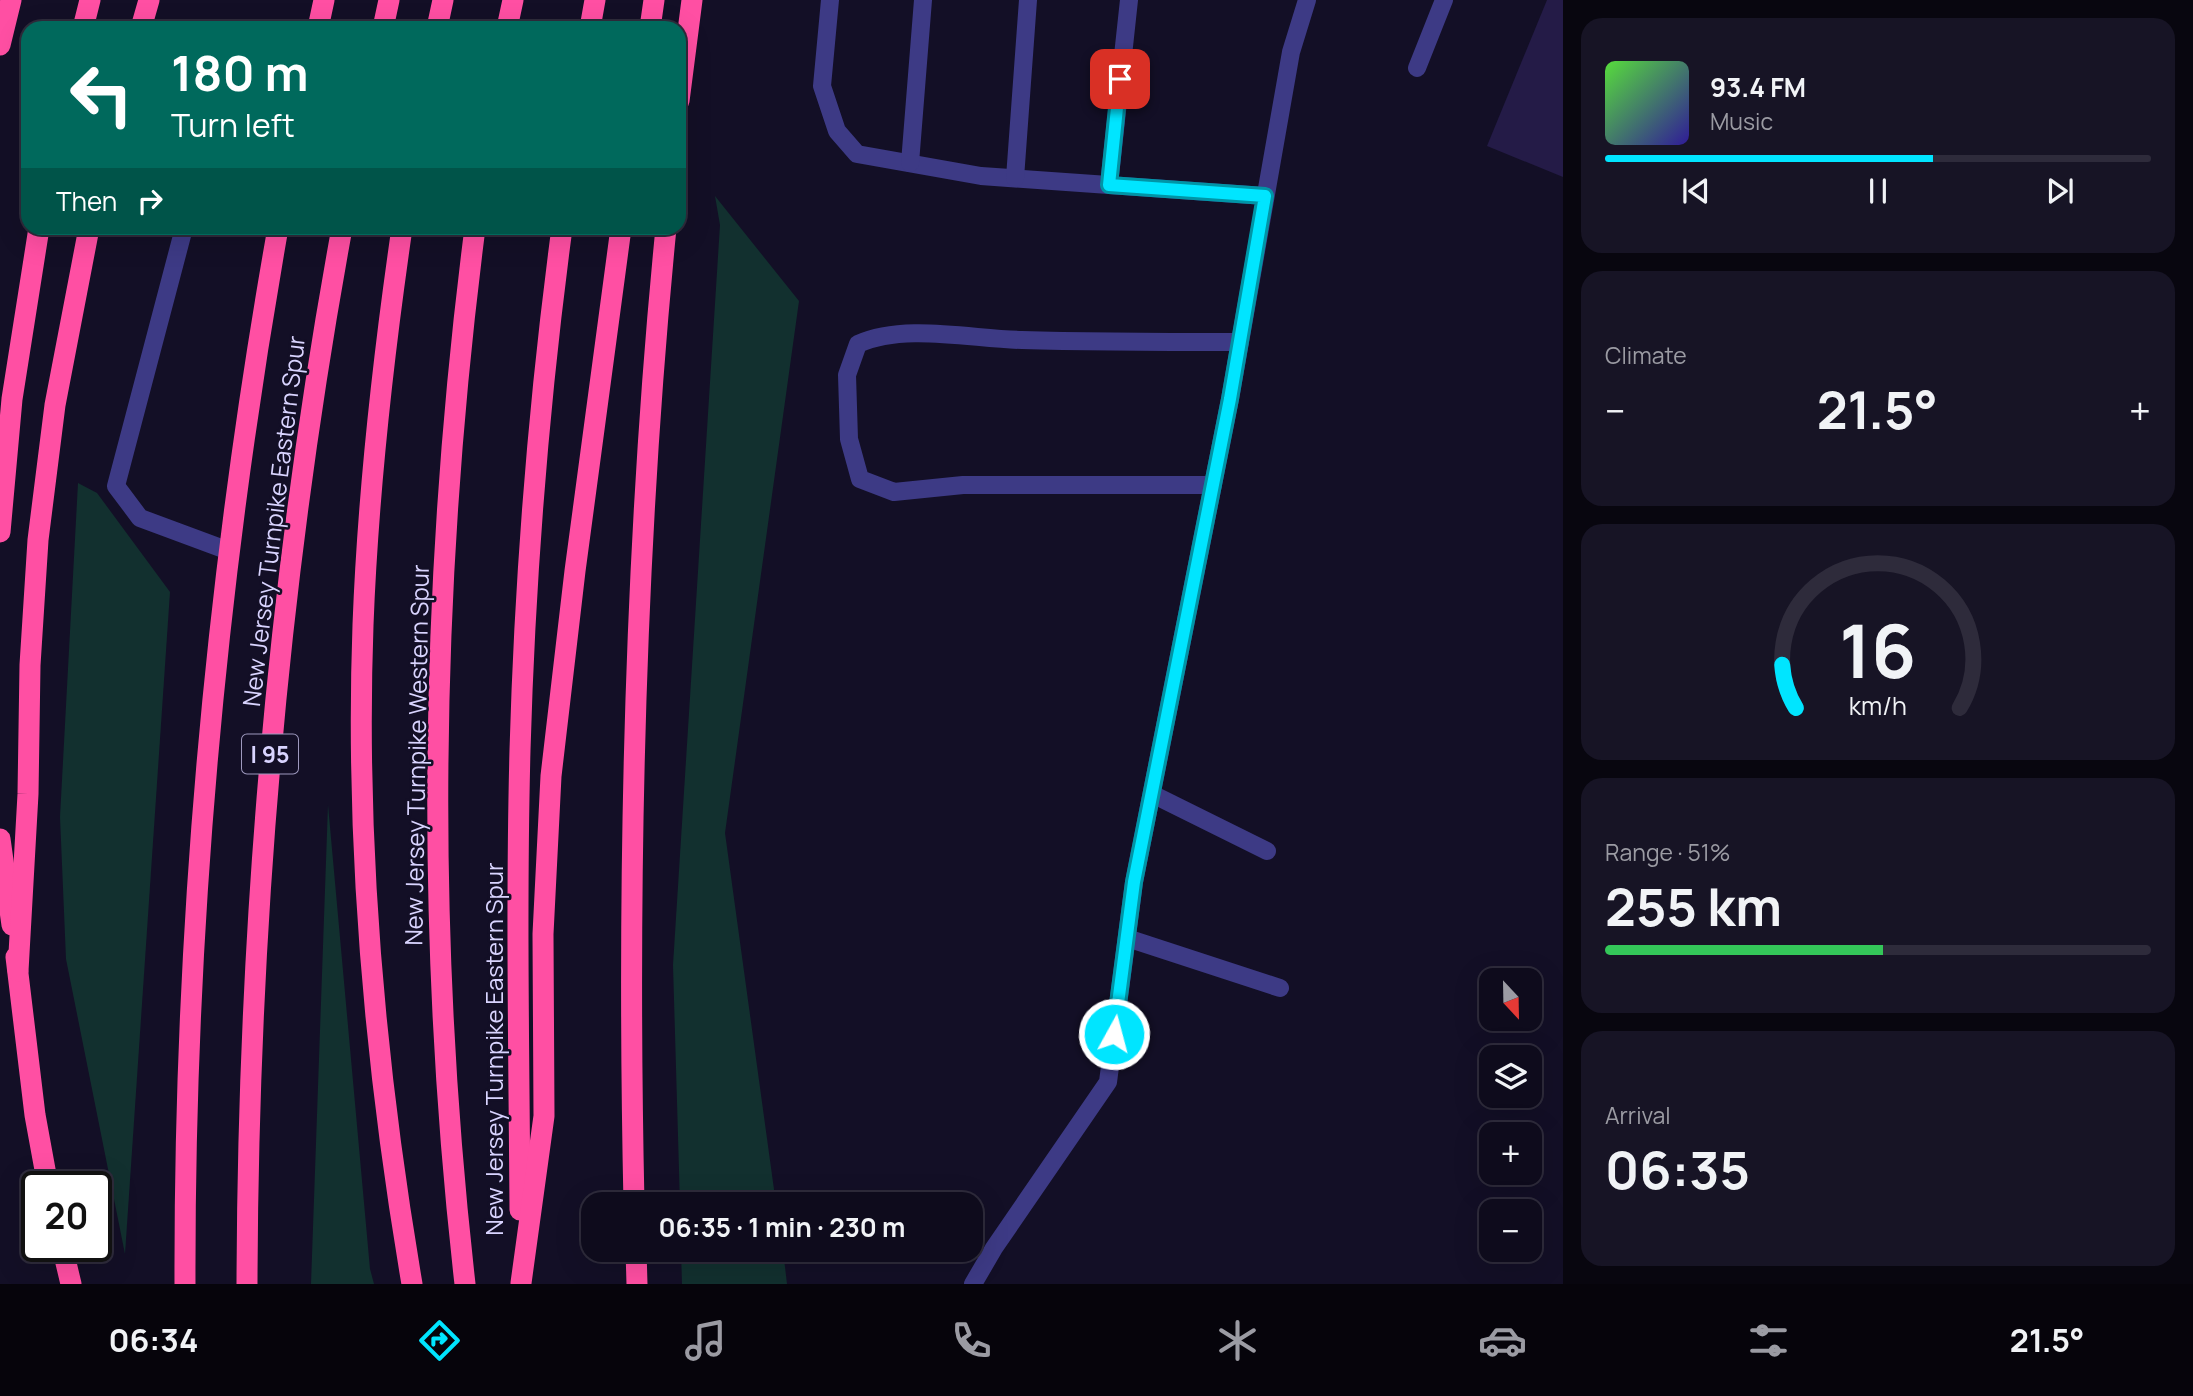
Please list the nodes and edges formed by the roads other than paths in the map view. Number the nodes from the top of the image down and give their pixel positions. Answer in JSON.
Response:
{"nodes":[{"id":1,"x":11,"y":0,"type":"edge"},
{"id":2,"x":90,"y":0,"type":"edge"},
{"id":3,"x":149,"y":0,"type":"edge"},
{"id":4,"x":324,"y":0,"type":"edge"},
{"id":5,"x":389,"y":0,"type":"edge"},
{"id":6,"x":443,"y":0,"type":"edge"},
{"id":7,"x":513,"y":0,"type":"edge"},
{"id":8,"x":595,"y":0,"type":"edge"},
{"id":9,"x":654,"y":0,"type":"edge"},
{"id":10,"x":692,"y":0,"type":"edge"},
{"id":11,"x":830,"y":0,"type":"edge"},
{"id":12,"x":923,"y":0,"type":"edge"},
{"id":13,"x":1028,"y":0,"type":"edge"},
{"id":14,"x":1129,"y":0,"type":"edge"},
{"id":15,"x":1307,"y":0,"type":"edge"},
{"id":16,"x":1444,"y":0,"type":"edge"},
{"id":17,"x":85,"y":21,"type":"edge"},
{"id":18,"x":143,"y":21,"type":"edge"},
{"id":19,"x":320,"y":21,"type":"edge"},
{"id":20,"x":384,"y":21,"type":"edge"},
{"id":21,"x":438,"y":21,"type":"edge"},
{"id":22,"x":508,"y":21,"type":"edge"},
{"id":23,"x":591,"y":21,"type":"edge"},
{"id":24,"x":651,"y":21,"type":"edge"},
{"id":25,"x":0,"y":45,"type":"edge"},
{"id":26,"x":686,"y":47,"type":"edge"},
{"id":27,"x":1417,"y":68,"type":"dead end"},
{"id":28,"x":910,"y":163,"type":"junction"},
{"id":29,"x":1015,"y":178,"type":"junction"},
{"id":30,"x":1109,"y":185,"type":"junction"},
{"id":31,"x":1265,"y":196,"type":"junction"},
{"id":32,"x":38,"y":235,"type":"edge"},
{"id":33,"x":88,"y":235,"type":"edge"},
{"id":34,"x":182,"y":235,"type":"edge"},
{"id":35,"x":277,"y":235,"type":"edge"},
{"id":36,"x":341,"y":235,"type":"edge"},
{"id":37,"x":401,"y":235,"type":"edge"},
{"id":38,"x":474,"y":235,"type":"edge"},
{"id":39,"x":561,"y":235,"type":"edge"},
{"id":40,"x":620,"y":235,"type":"edge"},
{"id":41,"x":665,"y":235,"type":"edge"},
{"id":42,"x":1240,"y":342,"type":"junction"},
{"id":43,"x":1213,"y":485,"type":"junction"},
{"id":44,"x":0,"y":532,"type":"edge"},
{"id":45,"x":229,"y":551,"type":"junction"},
{"id":46,"x":1152,"y":794,"type":"junction"},
{"id":47,"x":0,"y":839,"type":"edge"},
{"id":48,"x":1267,"y":850,"type":"dead end"},
{"id":49,"x":1127,"y":938,"type":"junction"},
{"id":50,"x":18,"y":971,"type":"junction"},
{"id":51,"x":1280,"y":988,"type":"dead end"},
{"id":52,"x":45,"y":1171,"type":"edge"},
{"id":53,"x":634,"y":1192,"type":"edge"},
{"id":54,"x":66,"y":1262,"type":"edge"},
{"id":55,"x":636,"y":1262,"type":"edge"},
{"id":56,"x":71,"y":1284,"type":"edge"},
{"id":57,"x":185,"y":1284,"type":"edge"},
{"id":58,"x":247,"y":1284,"type":"edge"},
{"id":59,"x":412,"y":1284,"type":"edge"},
{"id":60,"x":465,"y":1284,"type":"edge"},
{"id":61,"x":521,"y":1284,"type":"edge"},
{"id":62,"x":637,"y":1284,"type":"edge"},
{"id":63,"x":973,"y":1284,"type":"edge"}],
"edges":[{"from":1,"to":25,"type":"highway"},
{"from":2,"to":17,"type":"highway"},
{"from":3,"to":18,"type":"highway"},
{"from":4,"to":19,"type":"highway"},
{"from":5,"to":20,"type":"highway"},
{"from":6,"to":21,"type":"highway"},
{"from":7,"to":22,"type":"highway"},
{"from":8,"to":23,"type":"highway"},
{"from":9,"to":24,"type":"highway"},
{"from":10,"to":26,"type":"highway"},
{"from":11,"to":28,"type":"lane"},
{"from":12,"to":28,"type":"lane"},
{"from":13,"to":29,"type":"lane"},
{"from":14,"to":30,"type":"lane"},
{"from":15,"to":31,"type":"lane"},
{"from":16,"to":27,"type":"lane"},
{"from":28,"to":29,"type":"lane"},
{"from":29,"to":30,"type":"lane"},
{"from":30,"to":31,"type":"lane"},
{"from":31,"to":42,"type":"lane"},
{"from":32,"to":44,"type":"highway"},
{"from":33,"to":50,"type":"highway"},
{"from":34,"to":45,"type":"lane"},
{"from":35,"to":45,"type":"highway","name":"New Jersey Turnpike Eastern Spur","number":"I 95"},
{"from":36,"to":58,"type":"highway","name":"New Jersey Turnpike Eastern Spur","number":"I 95"},
{"from":37,"to":59,"type":"highway","name":"New Jersey Turnpike Western Spur"},
{"from":38,"to":60,"type":"highway","name":"New Jersey Turnpike Western Spur"},
{"from":39,"to":61,"type":"highway","name":"New Jersey Turnpike Eastern Spur"},
{"from":40,"to":61,"type":"highway"},
{"from":41,"to":53,"type":"highway"},
{"from":42,"to":43,"type":"lane"},
{"from":42,"to":43,"type":"lane"},
{"from":43,"to":46,"type":"lane"},
{"from":45,"to":57,"type":"highway","name":"New Jersey Turnpike Eastern Spur","number":"I 95"},
{"from":46,"to":48,"type":"lane"},
{"from":46,"to":49,"type":"lane"},
{"from":47,"to":50,"type":"highway"},
{"from":49,"to":51,"type":"lane"},
{"from":49,"to":63,"type":"lane"},
{"from":50,"to":52,"type":"highway"},
{"from":54,"to":56,"type":"highway"},
{"from":55,"to":62,"type":"highway"}]}
